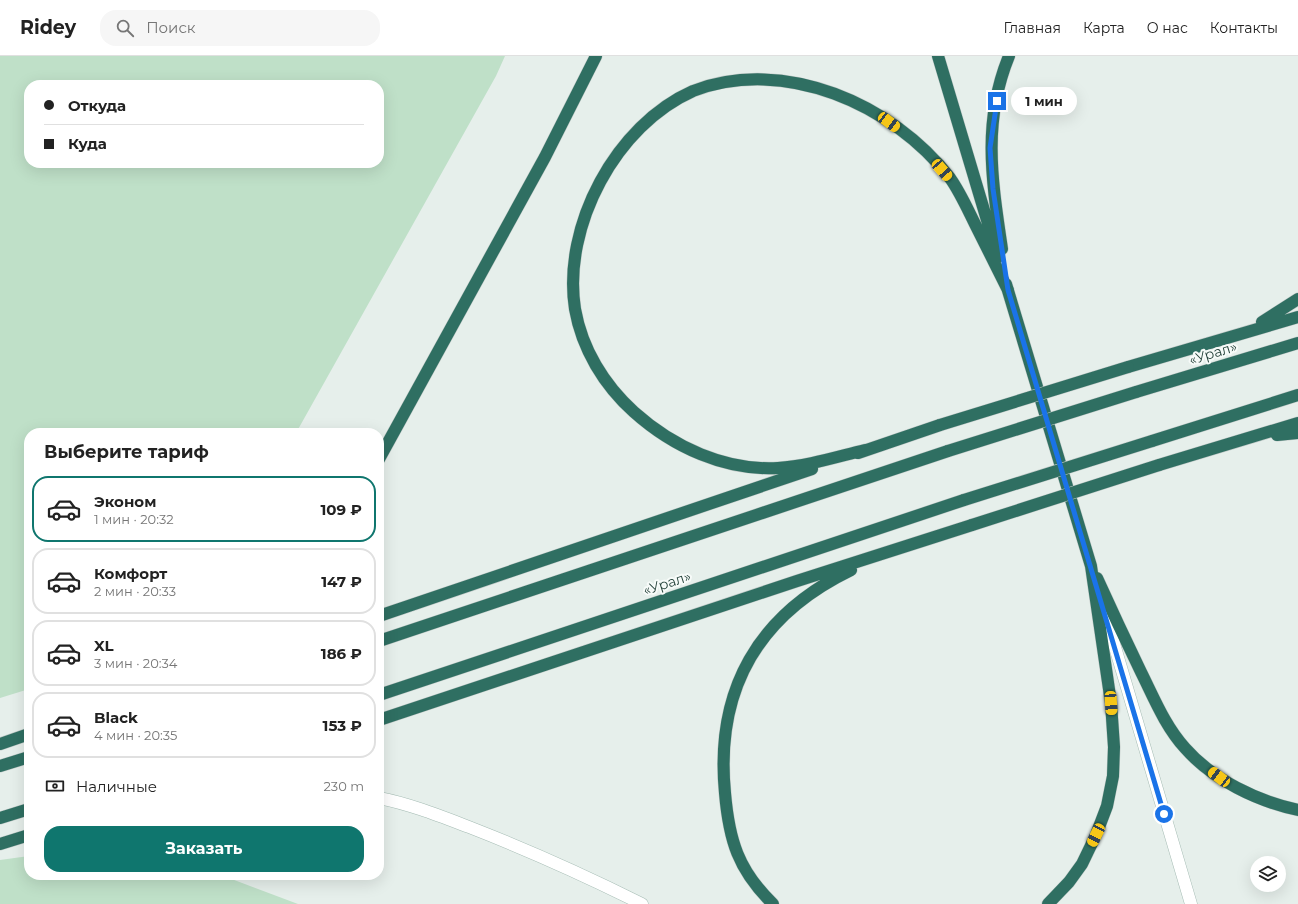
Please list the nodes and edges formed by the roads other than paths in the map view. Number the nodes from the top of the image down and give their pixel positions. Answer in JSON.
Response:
{"nodes":[{"id":1,"x":596,"y":56,"type":"edge"},
{"id":2,"x":938,"y":56,"type":"edge"},
{"id":3,"x":1010,"y":56,"type":"edge"},
{"id":4,"x":1008,"y":290,"type":"junction"},
{"id":5,"x":1298,"y":300,"type":"edge"},
{"id":6,"x":1298,"y":317,"type":"edge"},
{"id":7,"x":1229,"y":336,"type":"junction"},
{"id":8,"x":1298,"y":343,"type":"edge"},
{"id":9,"x":1298,"y":395,"type":"edge"},
{"id":10,"x":1298,"y":423,"type":"edge"},
{"id":11,"x":1298,"y":433,"type":"edge"},
{"id":12,"x":1241,"y":440,"type":"junction"},
{"id":13,"x":384,"y":450,"type":"edge"},
{"id":14,"x":865,"y":450,"type":"junction"},
{"id":15,"x":893,"y":550,"type":"junction"},
{"id":16,"x":1091,"y":566,"type":"junction"},
{"id":17,"x":384,"y":614,"type":"edge"},
{"id":18,"x":384,"y":639,"type":"edge"},
{"id":19,"x":384,"y":693,"type":"edge"},
{"id":20,"x":384,"y":718,"type":"edge"},
{"id":21,"x":24,"y":736,"type":"edge"},
{"id":22,"x":0,"y":744,"type":"edge"},
{"id":23,"x":24,"y":759,"type":"edge"},
{"id":24,"x":0,"y":766,"type":"edge"},
{"id":25,"x":384,"y":799,"type":"edge"},
{"id":26,"x":1298,"y":810,"type":"edge"},
{"id":27,"x":24,"y":811,"type":"edge"},
{"id":28,"x":0,"y":818,"type":"edge"},
{"id":29,"x":24,"y":837,"type":"edge"},
{"id":30,"x":0,"y":844,"type":"edge"},
{"id":31,"x":642,"y":904,"type":"edge"},
{"id":32,"x":773,"y":904,"type":"edge"},
{"id":33,"x":1048,"y":904,"type":"edge"},
{"id":34,"x":1191,"y":904,"type":"edge"}],
"edges":[{"from":1,"to":13,"type":"highway"},
{"from":2,"to":4,"type":"highway"},
{"from":3,"to":4,"type":"highway"},
{"from":4,"to":14,"type":"highway"},
{"from":4,"to":16,"type":"highway"},
{"from":5,"to":7,"type":"highway"},
{"from":6,"to":7,"type":"highway"},
{"from":7,"to":14,"type":"highway","bridge":true},
{"from":8,"to":18,"type":"highway","name":"«Урал»","bridge":true},
{"from":9,"to":19,"type":"highway","name":"«Урал»","bridge":true},
{"from":10,"to":12,"type":"highway"},
{"from":11,"to":12,"type":"highway"},
{"from":12,"to":15,"type":"highway","bridge":true},
{"from":14,"to":17,"type":"highway"},
{"from":15,"to":20,"type":"highway"},
{"from":15,"to":32,"type":"highway"},
{"from":16,"to":26,"type":"highway"},
{"from":16,"to":33,"type":"highway"},
{"from":16,"to":34,"type":"street"},
{"from":21,"to":22,"type":"highway"},
{"from":23,"to":24,"type":"highway"},
{"from":25,"to":31,"type":"street"},
{"from":27,"to":28,"type":"highway"},
{"from":29,"to":30,"type":"highway"}]}
